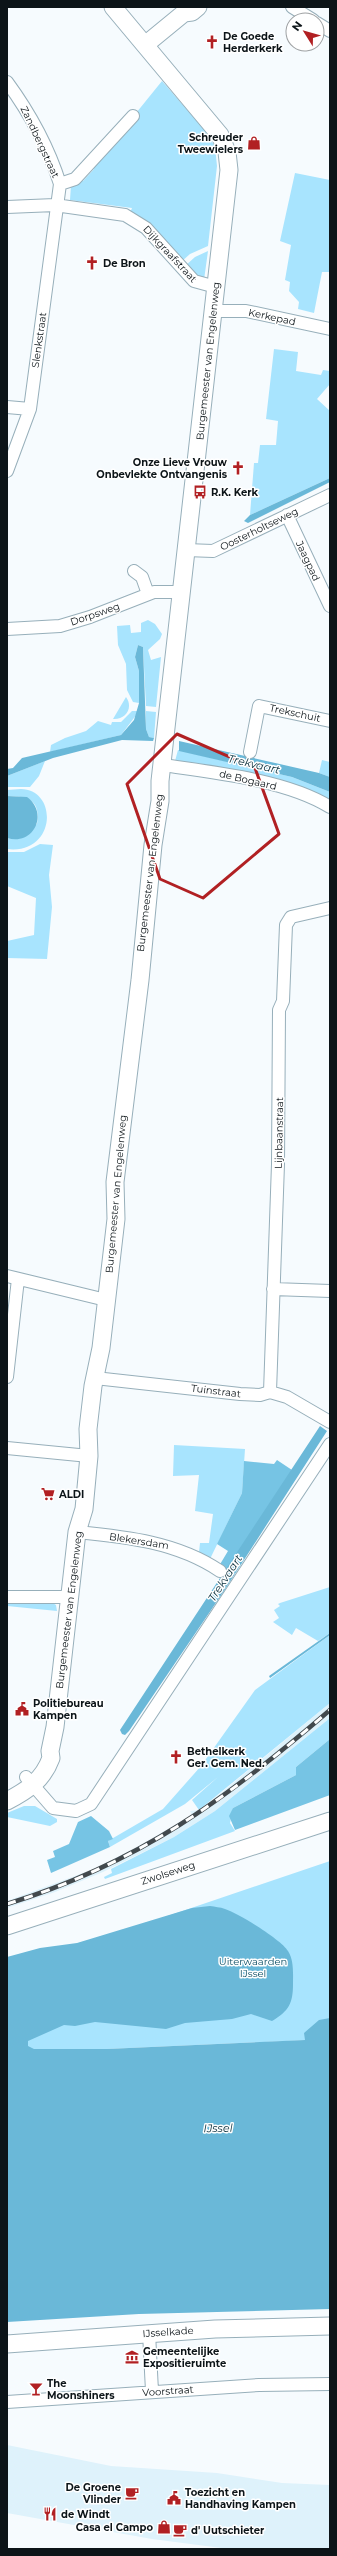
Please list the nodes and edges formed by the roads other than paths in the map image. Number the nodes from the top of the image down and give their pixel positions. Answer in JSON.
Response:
{"nodes":[{"id":1,"x":113,"y":7,"type":"edge"},
{"id":2,"x":195,"y":10,"type":"edge"},
{"id":3,"x":149,"y":50,"type":"junction"},
{"id":4,"x":7,"y":82,"type":"edge"},
{"id":5,"x":133,"y":116,"type":"dead end"},
{"id":6,"x":60,"y":184,"type":"junction"},
{"id":7,"x":55,"y":205,"type":"junction"},
{"id":8,"x":7,"y":207,"type":"edge"},
{"id":9,"x":216,"y":287,"type":"junction"},
{"id":10,"x":213,"y":311,"type":"junction"},
{"id":11,"x":330,"y":329,"type":"edge"},
{"id":12,"x":7,"y":407,"type":"edge"},
{"id":13,"x":30,"y":409,"type":"junction"},
{"id":14,"x":7,"y":471,"type":"edge"},
{"id":15,"x":330,"y":495,"type":"edge"},
{"id":16,"x":286,"y":516,"type":"junction"},
{"id":17,"x":186,"y":550,"type":"junction"},
{"id":18,"x":134,"y":571,"type":"dead end"},
{"id":19,"x":182,"y":592,"type":"junction"},
{"id":20,"x":148,"y":594,"type":"junction"},
{"id":21,"x":330,"y":606,"type":"edge"},
{"id":22,"x":7,"y":630,"type":"edge"},
{"id":23,"x":330,"y":720,"type":"edge"},
{"id":24,"x":250,"y":752,"type":"dead end"},
{"id":25,"x":162,"y":765,"type":"junction"},
{"id":26,"x":330,"y":807,"type":"edge"},
{"id":27,"x":330,"y":908,"type":"edge"},
{"id":28,"x":13,"y":1278,"type":"edge"},
{"id":29,"x":273,"y":1289,"type":"junction"},
{"id":30,"x":330,"y":1291,"type":"edge"},
{"id":31,"x":106,"y":1300,"type":"junction"},
{"id":32,"x":7,"y":1377,"type":"edge"},
{"id":33,"x":95,"y":1378,"type":"junction"},
{"id":34,"x":270,"y":1392,"type":"junction"},
{"id":35,"x":330,"y":1422,"type":"edge"},
{"id":36,"x":330,"y":1444,"type":"edge"},
{"id":37,"x":7,"y":1448,"type":"edge"},
{"id":38,"x":84,"y":1455,"type":"junction"},
{"id":39,"x":77,"y":1532,"type":"junction"},
{"id":40,"x":220,"y":1571,"type":"dead end"},
{"id":41,"x":7,"y":1597,"type":"edge"},
{"id":42,"x":69,"y":1597,"type":"junction"},
{"id":43,"x":29,"y":1781,"type":"junction"},
{"id":44,"x":7,"y":1788,"type":"edge"},
{"id":45,"x":7,"y":1801,"type":"edge"},
{"id":46,"x":330,"y":1821,"type":"edge"},
{"id":47,"x":7,"y":1926,"type":"edge"},
{"id":48,"x":330,"y":2326,"type":"edge"},
{"id":49,"x":149,"y":2333,"type":"junction"},
{"id":50,"x":7,"y":2344,"type":"edge"},
{"id":51,"x":330,"y":2384,"type":"edge"},
{"id":52,"x":152,"y":2391,"type":"junction"},
{"id":53,"x":7,"y":2402,"type":"edge"}],
"edges":[{"from":1,"to":3,"type":"street","name":"Burgemeester van Engelenweg"},
{"from":2,"to":3,"type":"street"},
{"from":3,"to":9,"type":"street","name":"Burgemeester van Engelenweg"},
{"from":4,"to":6,"type":"street","name":"Zandbergstraat"},
{"from":5,"to":6,"type":"street"},
{"from":6,"to":7,"type":"street","name":"Zandbergstraat"},
{"from":7,"to":8,"type":"street","name":"Dijkgraafstraat"},
{"from":7,"to":9,"type":"street","name":"Dijkgraafstraat"},
{"from":7,"to":13,"type":"street","name":"Slenkstraat"},
{"from":9,"to":10,"type":"street","name":"Burgemeester van Engelenweg"},
{"from":10,"to":11,"type":"street","name":"Kerkepad"},
{"from":10,"to":17,"type":"street","name":"Burgemeester van Engelenweg"},
{"from":12,"to":13,"type":"street"},
{"from":13,"to":14,"type":"street","name":"Slenkstraat"},
{"from":15,"to":16,"type":"street","name":"Oosterholtseweg"},
{"from":16,"to":17,"type":"street","name":"Oosterholtseweg"},
{"from":16,"to":21,"type":"street","name":"Jaagpad"},
{"from":17,"to":19,"type":"street","name":"Burgemeester van Engelenweg"},
{"from":18,"to":20,"type":"street"},
{"from":19,"to":20,"type":"street","name":"Dorpsweg"},
{"from":19,"to":25,"type":"street","name":"Burgemeester van Engelenweg"},
{"from":20,"to":22,"type":"street","name":"Dorpsweg"},
{"from":23,"to":24,"type":"street","name":"Trekschuit"},
{"from":25,"to":26,"type":"street","name":"de Bogaard"},
{"from":25,"to":31,"type":"street","name":"Burgemeester van Engelenweg"},
{"from":27,"to":29,"type":"street","name":"Lijnbaanstraat"},
{"from":28,"to":31,"type":"street"},
{"from":28,"to":32,"type":"street"},
{"from":29,"to":30,"type":"street"},
{"from":29,"to":34,"type":"street","name":"Lijnbaanstraat"},
{"from":31,"to":33,"type":"street","name":"Burgemeester van Engelenweg"},
{"from":33,"to":34,"type":"street","name":"Tuinstraat"},
{"from":33,"to":38,"type":"street","name":"Burgemeester van Engelenweg"},
{"from":34,"to":35,"type":"street","name":"Tuinstraat"},
{"from":36,"to":43,"type":"street"},
{"from":37,"to":38,"type":"street"},
{"from":38,"to":39,"type":"street","name":"Burgemeester van Engelenweg"},
{"from":39,"to":40,"type":"street","name":"Blekersdam"},
{"from":39,"to":42,"type":"street","name":"Burgemeester van Engelenweg"},
{"from":41,"to":42,"type":"street"},
{"from":42,"to":43,"type":"street","name":"Burgemeester van Engelenweg"},
{"from":43,"to":44,"type":"street"},
{"from":43,"to":45,"type":"street"},
{"from":46,"to":47,"type":"street","name":"Zwolseweg"},
{"from":48,"to":49,"type":"street","name":"IJsselkade"},
{"from":49,"to":50,"type":"street","name":"IJsselkade"},
{"from":49,"to":52,"type":"street"},
{"from":51,"to":52,"type":"street","name":"Voorstraat"},
{"from":52,"to":53,"type":"street","name":"Voorstraat"}]}
